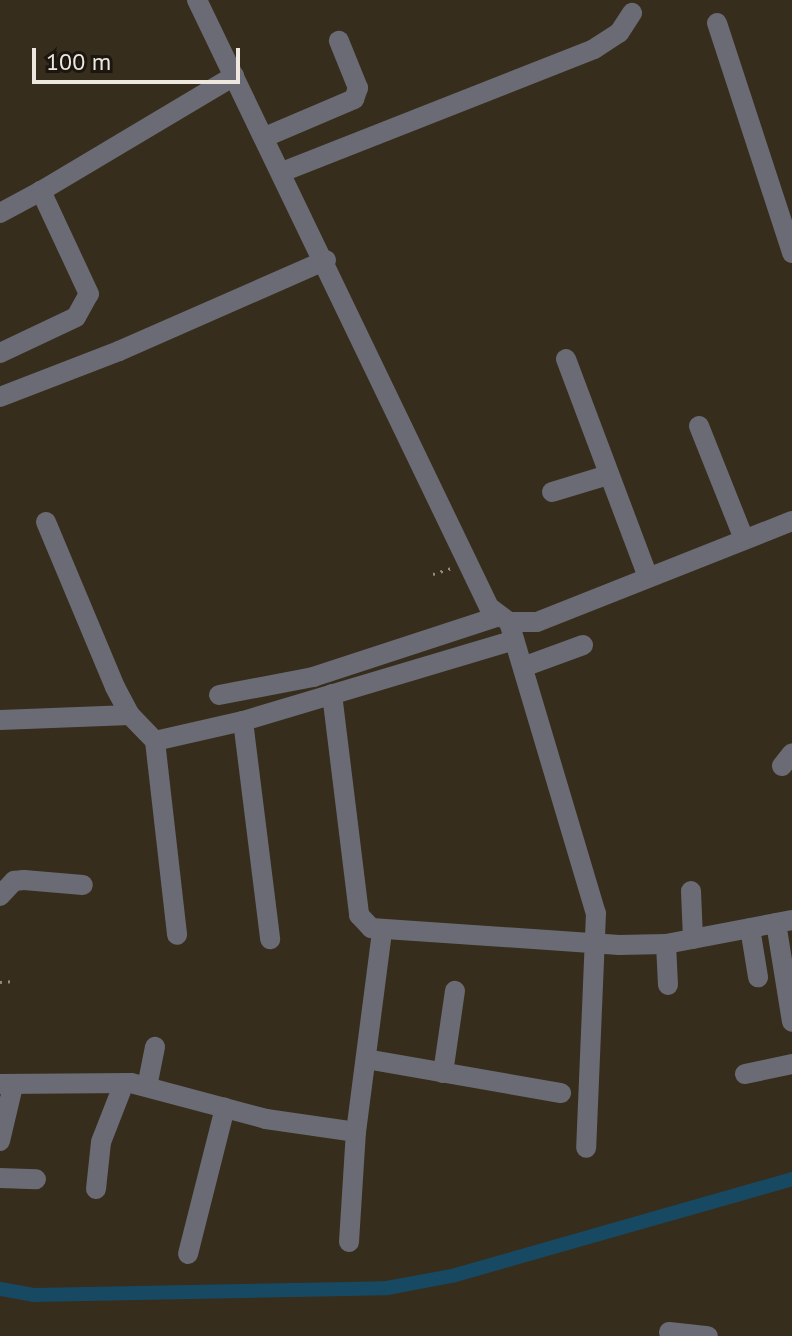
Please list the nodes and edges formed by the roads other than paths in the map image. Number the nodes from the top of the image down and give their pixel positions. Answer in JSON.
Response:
{"nodes":[{"id":1,"x":197,"y":0,"type":"edge"},
{"id":2,"x":632,"y":13,"type":"dead end"},
{"id":3,"x":717,"y":23,"type":"dead end"},
{"id":4,"x":339,"y":41,"type":"dead end"},
{"id":5,"x":234,"y":76,"type":"junction"},
{"id":6,"x":265,"y":137,"type":"junction"},
{"id":7,"x":282,"y":172,"type":"junction"},
{"id":8,"x":41,"y":191,"type":"junction"},
{"id":9,"x":0,"y":213,"type":"edge"},
{"id":10,"x":792,"y":253,"type":"edge"},
{"id":11,"x":326,"y":260,"type":"junction"},
{"id":12,"x":0,"y":353,"type":"edge"},
{"id":13,"x":566,"y":359,"type":"dead end"},
{"id":14,"x":0,"y":397,"type":"edge"},
{"id":15,"x":699,"y":426,"type":"dead end"},
{"id":16,"x":608,"y":475,"type":"junction"},
{"id":17,"x":552,"y":492,"type":"dead end"},
{"id":18,"x":792,"y":521,"type":"edge"},
{"id":19,"x":46,"y":522,"type":"dead end"},
{"id":20,"x":744,"y":539,"type":"junction"},
{"id":21,"x":648,"y":577,"type":"junction"},
{"id":22,"x":508,"y":626,"type":"junction"},
{"id":23,"x":583,"y":645,"type":"dead end"},
{"id":24,"x":523,"y":667,"type":"junction"},
{"id":25,"x":332,"y":694,"type":"junction"},
{"id":26,"x":219,"y":695,"type":"dead end"},
{"id":27,"x":130,"y":715,"type":"junction"},
{"id":28,"x":0,"y":720,"type":"edge"},
{"id":29,"x":243,"y":721,"type":"junction"},
{"id":30,"x":155,"y":741,"type":"junction"},
{"id":31,"x":83,"y":885,"type":"dead end"},
{"id":32,"x":691,"y":891,"type":"dead end"},
{"id":33,"x":0,"y":896,"type":"edge"},
{"id":34,"x":784,"y":921,"type":"edge"},
{"id":35,"x":750,"y":928,"type":"junction"},
{"id":36,"x":382,"y":931,"type":"junction"},
{"id":37,"x":177,"y":935,"type":"dead end"},
{"id":38,"x":270,"y":939,"type":"dead end"},
{"id":39,"x":693,"y":939,"type":"junction"},
{"id":40,"x":599,"y":942,"type":"junction"},
{"id":41,"x":666,"y":944,"type":"junction"},
{"id":42,"x":758,"y":977,"type":"dead end"},
{"id":43,"x":668,"y":985,"type":"dead end"},
{"id":44,"x":455,"y":991,"type":"dead end"},
{"id":45,"x":792,"y":1022,"type":"edge"},
{"id":46,"x":155,"y":1047,"type":"dead end"},
{"id":47,"x":366,"y":1059,"type":"junction"},
{"id":48,"x":792,"y":1064,"type":"edge"},
{"id":49,"x":443,"y":1073,"type":"junction"},
{"id":50,"x":745,"y":1074,"type":"dead end"},
{"id":51,"x":124,"y":1083,"type":"junction"},
{"id":52,"x":7,"y":1085,"type":"edge"},
{"id":53,"x":147,"y":1087,"type":"junction"},
{"id":54,"x":561,"y":1093,"type":"dead end"},
{"id":55,"x":225,"y":1108,"type":"junction"},
{"id":56,"x":356,"y":1132,"type":"junction"},
{"id":57,"x":0,"y":1141,"type":"edge"},
{"id":58,"x":586,"y":1148,"type":"dead end"},
{"id":59,"x":0,"y":1178,"type":"edge"},
{"id":60,"x":36,"y":1179,"type":"dead end"},
{"id":61,"x":96,"y":1189,"type":"dead end"},
{"id":62,"x":349,"y":1242,"type":"dead end"},
{"id":63,"x":188,"y":1254,"type":"dead end"},
{"id":64,"x":669,"y":1332,"type":"dead end"},
{"id":65,"x":708,"y":1336,"type":"edge"}],
"edges":[{"from":1,"to":5,"type":"street"},
{"from":2,"to":7,"type":"street"},
{"from":3,"to":10,"type":"street"},
{"from":4,"to":6,"type":"street"},
{"from":5,"to":6,"type":"street"},
{"from":5,"to":8,"type":"street"},
{"from":6,"to":7,"type":"street"},
{"from":7,"to":11,"type":"street"},
{"from":8,"to":9,"type":"street"},
{"from":8,"to":12,"type":"street"},
{"from":11,"to":14,"type":"street"},
{"from":11,"to":22,"type":"street"},
{"from":13,"to":16,"type":"street"},
{"from":15,"to":20,"type":"street"},
{"from":16,"to":17,"type":"street"},
{"from":16,"to":21,"type":"street"},
{"from":18,"to":20,"type":"street"},
{"from":19,"to":27,"type":"street"},
{"from":20,"to":21,"type":"street"},
{"from":21,"to":22,"type":"street"},
{"from":22,"to":24,"type":"street"},
{"from":22,"to":25,"type":"street"},
{"from":22,"to":26,"type":"street"},
{"from":23,"to":24,"type":"street"},
{"from":24,"to":40,"type":"street"},
{"from":25,"to":29,"type":"street"},
{"from":25,"to":36,"type":"street"},
{"from":27,"to":28,"type":"street"},
{"from":27,"to":30,"type":"street"},
{"from":29,"to":30,"type":"street"},
{"from":29,"to":38,"type":"street"},
{"from":30,"to":37,"type":"street"},
{"from":31,"to":33,"type":"street"},
{"from":32,"to":39,"type":"street"},
{"from":34,"to":35,"type":"street"},
{"from":34,"to":45,"type":"street"},
{"from":35,"to":39,"type":"street"},
{"from":35,"to":42,"type":"street"},
{"from":36,"to":40,"type":"street"},
{"from":36,"to":47,"type":"street"},
{"from":39,"to":41,"type":"street"},
{"from":40,"to":41,"type":"street"},
{"from":40,"to":58,"type":"street"},
{"from":41,"to":43,"type":"street"},
{"from":44,"to":49,"type":"street"},
{"from":46,"to":53,"type":"street"},
{"from":47,"to":49,"type":"street"},
{"from":47,"to":56,"type":"street"},
{"from":48,"to":50,"type":"street"},
{"from":49,"to":54,"type":"street"},
{"from":51,"to":52,"type":"street"},
{"from":51,"to":53,"type":"street"},
{"from":51,"to":61,"type":"street"},
{"from":52,"to":57,"type":"street"},
{"from":53,"to":55,"type":"street"},
{"from":55,"to":56,"type":"street"},
{"from":55,"to":63,"type":"street"},
{"from":56,"to":62,"type":"street"},
{"from":59,"to":60,"type":"street"},
{"from":64,"to":65,"type":"street"}]}
